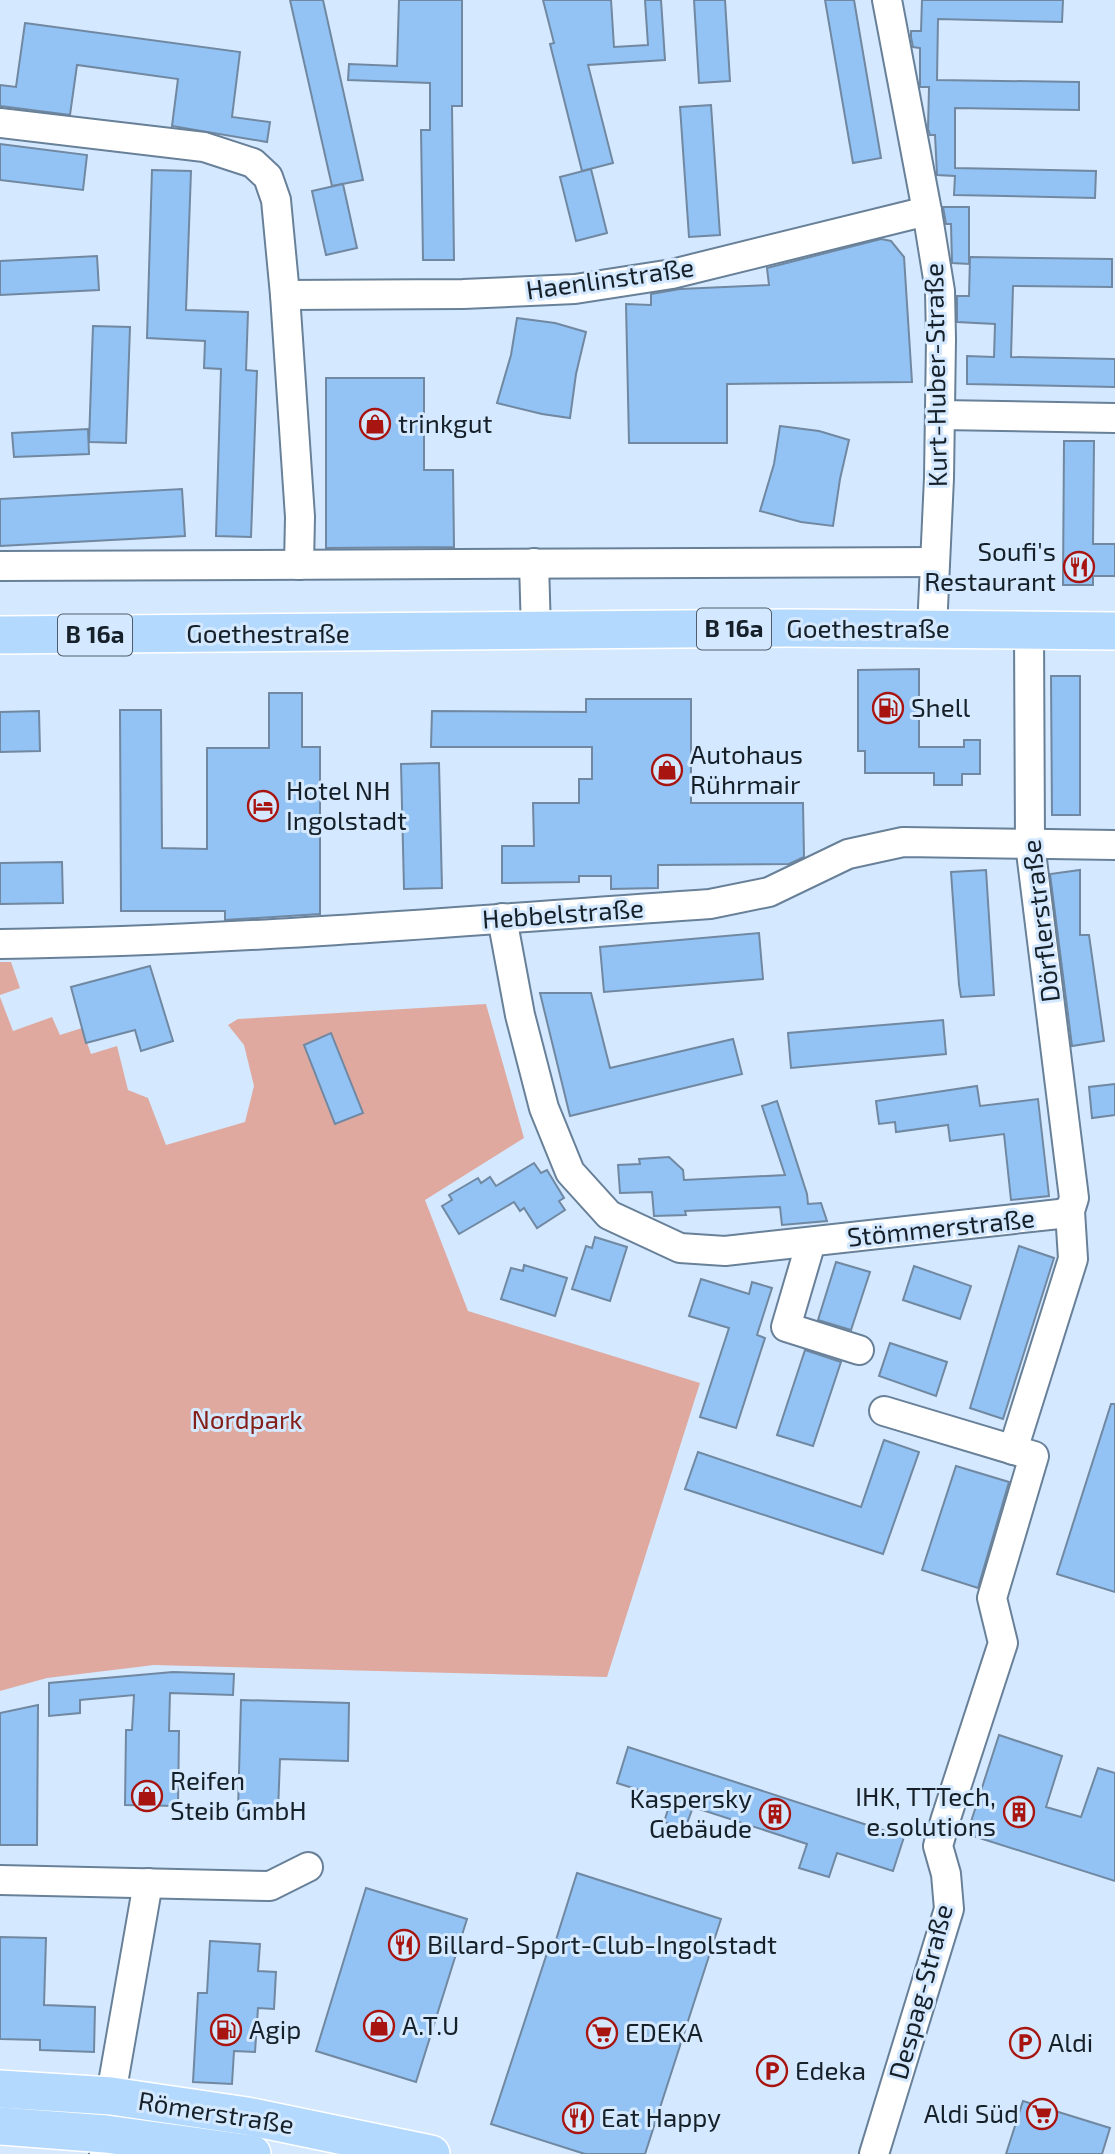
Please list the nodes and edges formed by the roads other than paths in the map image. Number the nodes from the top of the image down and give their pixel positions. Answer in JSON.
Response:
{"nodes":[{"id":1,"x":887,"y":0,"type":"edge"},
{"id":2,"x":0,"y":123,"type":"edge"},
{"id":3,"x":928,"y":211,"type":"junction"},
{"id":4,"x":285,"y":295,"type":"junction"},
{"id":5,"x":940,"y":415,"type":"junction"},
{"id":6,"x":1115,"y":418,"type":"edge"},
{"id":7,"x":935,"y":562,"type":"junction"},
{"id":8,"x":534,"y":563,"type":"junction"},
{"id":9,"x":299,"y":565,"type":"junction"},
{"id":10,"x":0,"y":566,"type":"edge"},
{"id":11,"x":932,"y":629,"type":"junction"},
{"id":12,"x":1029,"y":630,"type":"junction"},
{"id":13,"x":536,"y":631,"type":"junction"},
{"id":14,"x":1115,"y":631,"type":"edge"},
{"id":15,"x":0,"y":635,"type":"edge"},
{"id":16,"x":1030,"y":844,"type":"junction"},
{"id":17,"x":1115,"y":845,"type":"edge"},
{"id":18,"x":502,"y":918,"type":"junction"},
{"id":19,"x":0,"y":944,"type":"edge"},
{"id":20,"x":1070,"y":1211,"type":"junction"},
{"id":21,"x":811,"y":1242,"type":"junction"},
{"id":22,"x":859,"y":1350,"type":"dead end"},
{"id":23,"x":884,"y":1411,"type":"dead end"},
{"id":24,"x":1013,"y":1450,"type":"junction"},
{"id":25,"x":308,"y":1867,"type":"dead end"},
{"id":26,"x":0,"y":1880,"type":"edge"},
{"id":27,"x":148,"y":1883,"type":"junction"},
{"id":28,"x":0,"y":2089,"type":"edge"},
{"id":29,"x":111,"y":2096,"type":"junction"},
{"id":30,"x":0,"y":2126,"type":"edge"},
{"id":31,"x":105,"y":2144,"type":"edge"},
{"id":32,"x":252,"y":2154,"type":"edge"},
{"id":33,"x":431,"y":2154,"type":"edge"},
{"id":34,"x":874,"y":2154,"type":"edge"}],
"edges":[{"from":1,"to":3,"type":"street","name":"Kurt-Huber-Straße"},
{"from":2,"to":4,"type":"street"},
{"from":3,"to":4,"type":"street","name":"Haenlinstraße"},
{"from":3,"to":5,"type":"street","name":"Kurt-Huber-Straße"},
{"from":4,"to":9,"type":"street"},
{"from":5,"to":6,"type":"street"},
{"from":5,"to":7,"type":"street","name":"Kurt-Huber-Straße"},
{"from":7,"to":8,"type":"street"},
{"from":7,"to":11,"type":"street","name":"Kurt-Huber-Straße"},
{"from":8,"to":9,"type":"street"},
{"from":8,"to":13,"type":"street"},
{"from":9,"to":10,"type":"street"},
{"from":11,"to":12,"type":"main road","name":"Goethestraße","number":"B 16a"},
{"from":11,"to":13,"type":"main road","name":"Goethestraße","number":"B 16a"},
{"from":12,"to":14,"type":"main road","name":"Goethestraße","number":"B 16a"},
{"from":12,"to":16,"type":"street","name":"Dörflerstraße"},
{"from":13,"to":15,"type":"main road","name":"Goethestraße","number":"B 16a"},
{"from":16,"to":17,"type":"street","name":"Hebbelstraße"},
{"from":16,"to":18,"type":"street","name":"Hebbelstraße"},
{"from":16,"to":20,"type":"street","name":"Dörflerstraße"},
{"from":18,"to":19,"type":"street","name":"Hebbelstraße"},
{"from":18,"to":21,"type":"street","name":"Stömmerstraße"},
{"from":20,"to":21,"type":"street","name":"Stömmerstraße"},
{"from":20,"to":24,"type":"street","name":"Dörflerstraße"},
{"from":21,"to":22,"type":"street","name":"Stömmerstraße"},
{"from":23,"to":24,"type":"street"},
{"from":24,"to":34,"type":"street","name":"Despag-Straße"},
{"from":25,"to":27,"type":"street"},
{"from":26,"to":27,"type":"street"},
{"from":27,"to":29,"type":"street"},
{"from":28,"to":29,"type":"main road","name":"Römerstraße"},
{"from":29,"to":31,"type":"street"},
{"from":29,"to":33,"type":"main road","name":"Römerstraße"},
{"from":30,"to":31,"type":"main road","name":"Römerstraße"},
{"from":31,"to":32,"type":"main road","name":"Römerstraße"}]}
